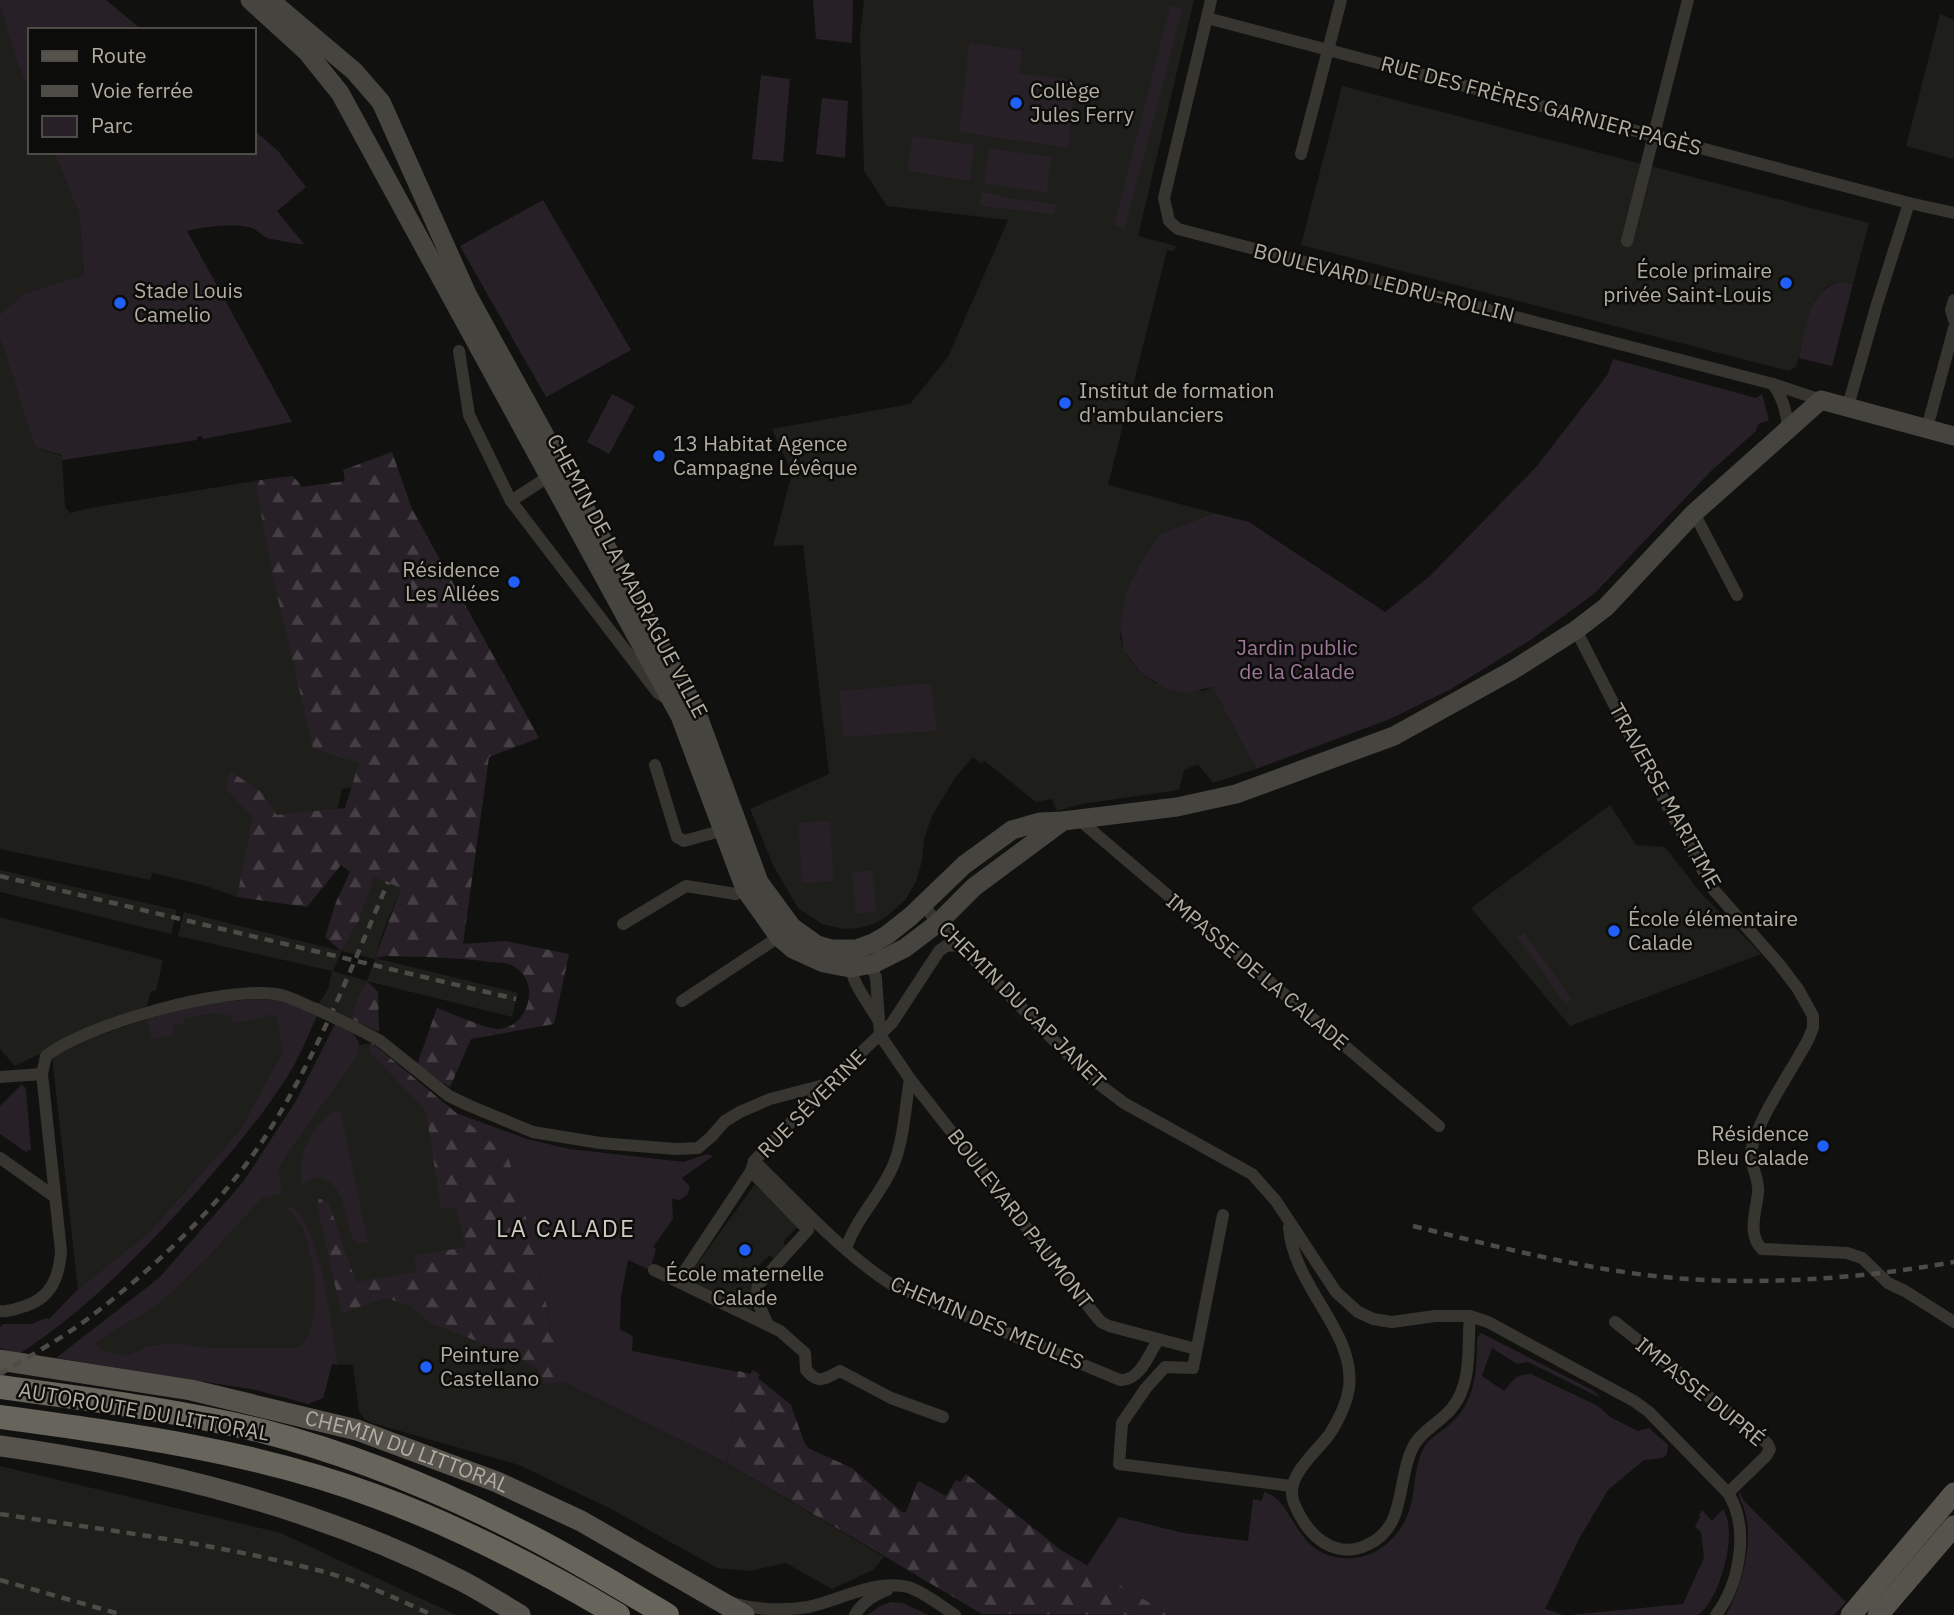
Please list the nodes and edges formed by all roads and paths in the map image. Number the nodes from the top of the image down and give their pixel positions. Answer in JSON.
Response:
{"nodes":[{"id":1,"x":250,"y":0,"type":"edge"},
{"id":2,"x":270,"y":0,"type":"edge"},
{"id":3,"x":1212,"y":0,"type":"edge"},
{"id":4,"x":1341,"y":0,"type":"edge"},
{"id":5,"x":1688,"y":0,"type":"edge"},
{"id":6,"x":1207,"y":18,"type":"junction"},
{"id":7,"x":1328,"y":50,"type":"junction"},
{"id":8,"x":391,"y":123,"type":"junction"},
{"id":9,"x":1653,"y":135,"type":"junction"},
{"id":10,"x":363,"y":137,"type":"junction"},
{"id":11,"x":1301,"y":154,"type":"dead end"},
{"id":12,"x":1909,"y":202,"type":"junction"},
{"id":13,"x":1954,"y":213,"type":"edge"},
{"id":14,"x":1627,"y":241,"type":"dead end"},
{"id":15,"x":1954,"y":300,"type":"edge"},
{"id":16,"x":1954,"y":320,"type":"edge"},
{"id":17,"x":1954,"y":328,"type":"edge"},
{"id":18,"x":459,"y":351,"type":"dead end"},
{"id":19,"x":1773,"y":384,"type":"junction"},
{"id":20,"x":1821,"y":400,"type":"junction"},
{"id":21,"x":1848,"y":407,"type":"junction"},
{"id":22,"x":1927,"y":428,"type":"junction"},
{"id":23,"x":1788,"y":429,"type":"junction"},
{"id":24,"x":1953,"y":439,"type":"edge"},
{"id":25,"x":548,"y":477,"type":"junction"},
{"id":26,"x":511,"y":501,"type":"junction"},
{"id":27,"x":1694,"y":513,"type":"junction"},
{"id":28,"x":591,"y":522,"type":"junction"},
{"id":29,"x":602,"y":540,"type":"junction"},
{"id":30,"x":1737,"y":595,"type":"dead end"},
{"id":31,"x":615,"y":597,"type":"junction"},
{"id":32,"x":592,"y":606,"type":"junction"},
{"id":33,"x":1576,"y":630,"type":"junction"},
{"id":34,"x":678,"y":695,"type":"junction"},
{"id":35,"x":655,"y":765,"type":"dead end"},
{"id":36,"x":1070,"y":820,"type":"junction"},
{"id":37,"x":724,"y":830,"type":"junction"},
{"id":38,"x":752,"y":885,"type":"junction"},
{"id":39,"x":923,"y":905,"type":"junction"},
{"id":40,"x":937,"y":923,"type":"junction"},
{"id":41,"x":623,"y":924,"type":"dead end"},
{"id":42,"x":785,"y":932,"type":"junction"},
{"id":43,"x":959,"y":945,"type":"junction"},
{"id":44,"x":854,"y":958,"type":"junction"},
{"id":45,"x":873,"y":964,"type":"junction"},
{"id":46,"x":682,"y":1001,"type":"dead end"},
{"id":47,"x":878,"y":1020,"type":"junction"},
{"id":48,"x":880,"y":1035,"type":"junction"},
{"id":49,"x":41,"y":1074,"type":"junction"},
{"id":50,"x":0,"y":1077,"type":"edge"},
{"id":51,"x":910,"y":1079,"type":"junction"},
{"id":52,"x":828,"y":1084,"type":"junction"},
{"id":53,"x":1439,"y":1126,"type":"dead end"},
{"id":54,"x":0,"y":1158,"type":"edge"},
{"id":55,"x":752,"y":1166,"type":"junction"},
{"id":56,"x":55,"y":1197,"type":"junction"},
{"id":57,"x":1223,"y":1214,"type":"dead end"},
{"id":58,"x":1289,"y":1223,"type":"junction"},
{"id":59,"x":846,"y":1248,"type":"junction"},
{"id":60,"x":654,"y":1270,"type":"dead end"},
{"id":61,"x":678,"y":1281,"type":"junction"},
{"id":62,"x":0,"y":1311,"type":"edge"},
{"id":63,"x":1470,"y":1316,"type":"junction"},
{"id":64,"x":1615,"y":1322,"type":"dead end"},
{"id":65,"x":1954,"y":1322,"type":"edge"},
{"id":66,"x":768,"y":1325,"type":"junction"},
{"id":67,"x":1158,"y":1340,"type":"junction"},
{"id":68,"x":1196,"y":1349,"type":"junction"},
{"id":69,"x":0,"y":1360,"type":"edge"},
{"id":70,"x":0,"y":1387,"type":"edge"},
{"id":71,"x":0,"y":1417,"type":"edge"},
{"id":72,"x":943,"y":1418,"type":"dead end"},
{"id":73,"x":0,"y":1446,"type":"edge"},
{"id":74,"x":1291,"y":1486,"type":"junction"},
{"id":75,"x":1727,"y":1493,"type":"junction"},
{"id":76,"x":1954,"y":1493,"type":"edge"},
{"id":77,"x":1954,"y":1526,"type":"edge"},
{"id":78,"x":897,"y":1585,"type":"junction"},
{"id":79,"x":706,"y":1592,"type":"junction"},
{"id":80,"x":520,"y":1615,"type":"edge"},
{"id":81,"x":618,"y":1615,"type":"edge"},
{"id":82,"x":667,"y":1615,"type":"edge"},
{"id":83,"x":744,"y":1615,"type":"edge"},
{"id":84,"x":855,"y":1615,"type":"edge"},
{"id":85,"x":955,"y":1615,"type":"edge"},
{"id":86,"x":1716,"y":1615,"type":"edge"},
{"id":87,"x":1851,"y":1615,"type":"edge"},
{"id":88,"x":1878,"y":1615,"type":"edge"}],
"edges":[{"from":1,"to":10,"type":"street","name":"CHEMIN DE LA MADRAGUE VILLE"},
{"from":2,"to":8,"type":"street","name":"CHEMIN DE LA MADRAGUE VILLE"},
{"from":3,"to":6,"type":"street","name":"BOULEVARD LEDRU-ROLLIN"},
{"from":4,"to":7,"type":"street"},
{"from":5,"to":9,"type":"street"},
{"from":6,"to":7,"type":"street","name":"RUE DES FRÈRES GARNIER-PAGÈS"},
{"from":6,"to":19,"type":"street","name":"BOULEVARD LEDRU-ROLLIN"},
{"from":7,"to":9,"type":"street","name":"RUE DES FRÈRES GARNIER-PAGÈS"},
{"from":7,"to":11,"type":"street"},
{"from":8,"to":10,"type":"street"},
{"from":8,"to":10,"type":"street"},
{"from":8,"to":28,"type":"street","name":"CHEMIN DE LA MADRAGUE VILLE"},
{"from":9,"to":12,"type":"street","name":"RUE DES FRÈRES GARNIER-PAGÈS"},
{"from":9,"to":14,"type":"street"},
{"from":10,"to":25,"type":"street","name":"CHEMIN DE LA MADRAGUE VILLE"},
{"from":12,"to":13,"type":"street","name":"RUE DES FRÈRES GARNIER-PAGÈS"},
{"from":12,"to":21,"type":"street"},
{"from":15,"to":16,"type":"street"},
{"from":17,"to":22,"type":"street"},
{"from":18,"to":26,"type":"street"},
{"from":19,"to":20,"type":"street","name":"BOULEVARD LEDRU-ROLLIN"},
{"from":19,"to":23,"type":"street"},
{"from":20,"to":21,"type":"street"},
{"from":20,"to":23,"type":"street"},
{"from":21,"to":22,"type":"street"},
{"from":22,"to":24,"type":"street"},
{"from":23,"to":27,"type":"street"},
{"from":25,"to":26,"type":"street"},
{"from":25,"to":28,"type":"street"},
{"from":25,"to":31,"type":"street","name":"CHEMIN DE LA MADRAGUE VILLE"},
{"from":26,"to":32,"type":"street"},
{"from":27,"to":30,"type":"street"},
{"from":27,"to":33,"type":"street"},
{"from":28,"to":29,"type":"street","name":"CHEMIN DE LA MADRAGUE VILLE"},
{"from":29,"to":31,"type":"street"},
{"from":29,"to":34,"type":"street","name":"CHEMIN DE LA MADRAGUE VILLE"},
{"from":31,"to":32,"type":"street"},
{"from":31,"to":34,"type":"street","name":"CHEMIN DE LA MADRAGUE VILLE"},
{"from":32,"to":34,"type":"street"},
{"from":33,"to":36,"type":"street"},
{"from":33,"to":65,"type":"street","name":"TRAVERSE MARITIME"},
{"from":34,"to":37,"type":"street","name":"CHEMIN DE LA MADRAGUE VILLE"},
{"from":34,"to":38,"type":"street","name":"CHEMIN DE LA MADRAGUE VILLE"},
{"from":35,"to":37,"type":"street"},
{"from":36,"to":39,"type":"street"},
{"from":36,"to":40,"type":"street","name":"CHEMIN DE LA MADRAGUE VILLE"},
{"from":36,"to":53,"type":"street","name":"IMPASSE DE LA CALADE"},
{"from":37,"to":38,"type":"street","name":"CHEMIN DE LA MADRAGUE VILLE"},
{"from":38,"to":41,"type":"street"},
{"from":38,"to":42,"type":"street","name":"CHEMIN DE LA MADRAGUE VILLE"},
{"from":39,"to":40,"type":"street","name":"CHEMIN DU CAP JANET"},
{"from":39,"to":44,"type":"street"},
{"from":40,"to":43,"type":"street","name":"CHEMIN DU CAP JANET"},
{"from":40,"to":45,"type":"street","name":"CHEMIN DE LA MADRAGUE VILLE"},
{"from":42,"to":44,"type":"street","name":"CHEMIN DE LA MADRAGUE VILLE"},
{"from":42,"to":46,"type":"street"},
{"from":43,"to":48,"type":"street"},
{"from":43,"to":58,"type":"street","name":"CHEMIN DU CAP JANET"},
{"from":44,"to":45,"type":"street","name":"CHEMIN DE LA MADRAGUE VILLE"},
{"from":44,"to":47,"type":"street"},
{"from":45,"to":47,"type":"street"},
{"from":47,"to":48,"type":"street"},
{"from":48,"to":51,"type":"street","name":"BOULEVARD PAUMONT"},
{"from":48,"to":52,"type":"street","name":"RUE SÉVERINE"},
{"from":49,"to":50,"type":"street"},
{"from":49,"to":52,"type":"street","bridge":true},
{"from":49,"to":56,"type":"street"},
{"from":51,"to":59,"type":"street"},
{"from":51,"to":67,"type":"street","name":"BOULEVARD PAUMONT"},
{"from":52,"to":55,"type":"street","name":"RUE SÉVERINE"},
{"from":54,"to":56,"type":"street"},
{"from":55,"to":59,"type":"street","name":"CHEMIN DES MEULES"},
{"from":55,"to":61,"type":"street","name":"RUE SÉVERINE"},
{"from":55,"to":66,"type":"street"},
{"from":56,"to":62,"type":"street"},
{"from":57,"to":68,"type":"street"},
{"from":58,"to":63,"type":"street","name":"CHEMIN DU CAP JANET"},
{"from":58,"to":74,"type":"street"},
{"from":59,"to":67,"type":"street","name":"CHEMIN DES MEULES"},
{"from":60,"to":61,"type":"street"},
{"from":61,"to":66,"type":"street"},
{"from":63,"to":74,"type":"street"},
{"from":63,"to":75,"type":"street","name":"CHEMIN DU CAP JANET"},
{"from":64,"to":75,"type":"street","name":"IMPASSE DUPRÉ"},
{"from":66,"to":72,"type":"street"},
{"from":67,"to":68,"type":"street","name":"BOULEVARD PAUMONT"},
{"from":68,"to":74,"type":"street"},
{"from":69,"to":79,"type":"main road","name":"CHEMIN DU LITTORAL"},
{"from":70,"to":82,"type":"highway","name":"AUTOROUTE DU LITTORAL"},
{"from":71,"to":81,"type":"highway","name":"AUTOROUTE DU LITTORAL"},
{"from":73,"to":80,"type":"main road"},
{"from":75,"to":86,"type":"street","name":"CHEMIN DU CAP JANET"},
{"from":76,"to":87,"type":"main road"},
{"from":77,"to":88,"type":"main road"},
{"from":78,"to":79,"type":"street"},
{"from":78,"to":84,"type":"street"},
{"from":78,"to":85,"type":"street"},
{"from":79,"to":83,"type":"main road","name":"CHEMIN DU LITTORAL"}]}
